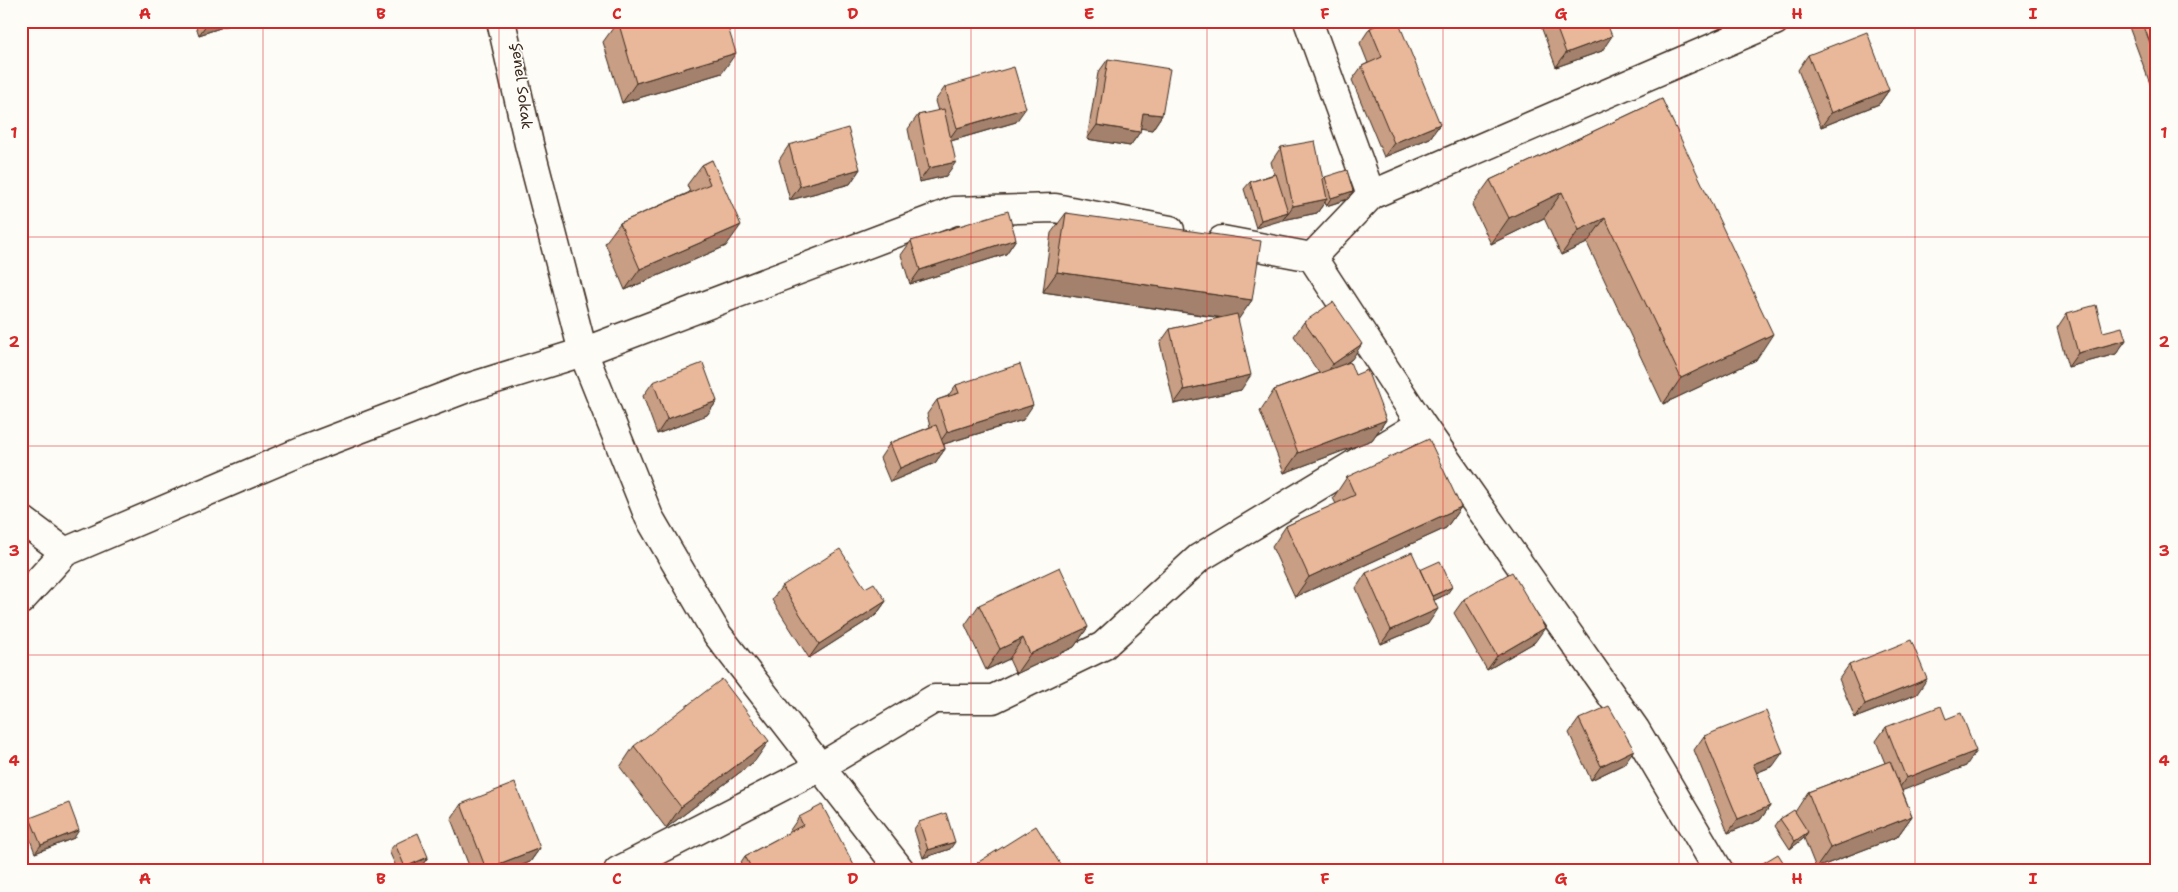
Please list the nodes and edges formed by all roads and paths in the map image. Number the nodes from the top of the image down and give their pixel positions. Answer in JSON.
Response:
{"nodes":[{"id":1,"x":501,"y":21,"type":"edge"},
{"id":2,"x":513,"y":21,"type":"edge"},
{"id":3,"x":1308,"y":21,"type":"edge"},
{"id":4,"x":1775,"y":21,"type":"edge"},
{"id":5,"x":529,"y":144,"type":"junction"},
{"id":6,"x":1370,"y":195,"type":"junction"},
{"id":7,"x":1312,"y":257,"type":"junction"},
{"id":8,"x":584,"y":352,"type":"junction"},
{"id":9,"x":1422,"y":424,"type":"junction"},
{"id":10,"x":21,"y":519,"type":"edge"},
{"id":11,"x":65,"y":552,"type":"junction"},
{"id":12,"x":21,"y":600,"type":"edge"},
{"id":13,"x":820,"y":767,"type":"junction"},
{"id":14,"x":618,"y":871,"type":"edge"},
{"id":15,"x":901,"y":871,"type":"edge"},
{"id":16,"x":1719,"y":871,"type":"edge"}],
"edges":[{"from":1,"to":5,"type":"street","name":"Şenel Sokak"},
{"from":2,"to":5,"type":"street","name":"Şenel Sokak"},
{"from":3,"to":6,"type":"street"},
{"from":4,"to":6,"type":"street"},
{"from":5,"to":8,"type":"street"},
{"from":6,"to":7,"type":"street"},
{"from":7,"to":8,"type":"street"},
{"from":7,"to":9,"type":"street"},
{"from":8,"to":11,"type":"street"},
{"from":8,"to":13,"type":"street"},
{"from":9,"to":13,"type":"street"},
{"from":9,"to":16,"type":"street"},
{"from":10,"to":11,"type":"street"},
{"from":11,"to":12,"type":"street"},
{"from":13,"to":14,"type":"street"},
{"from":13,"to":15,"type":"street"}]}
